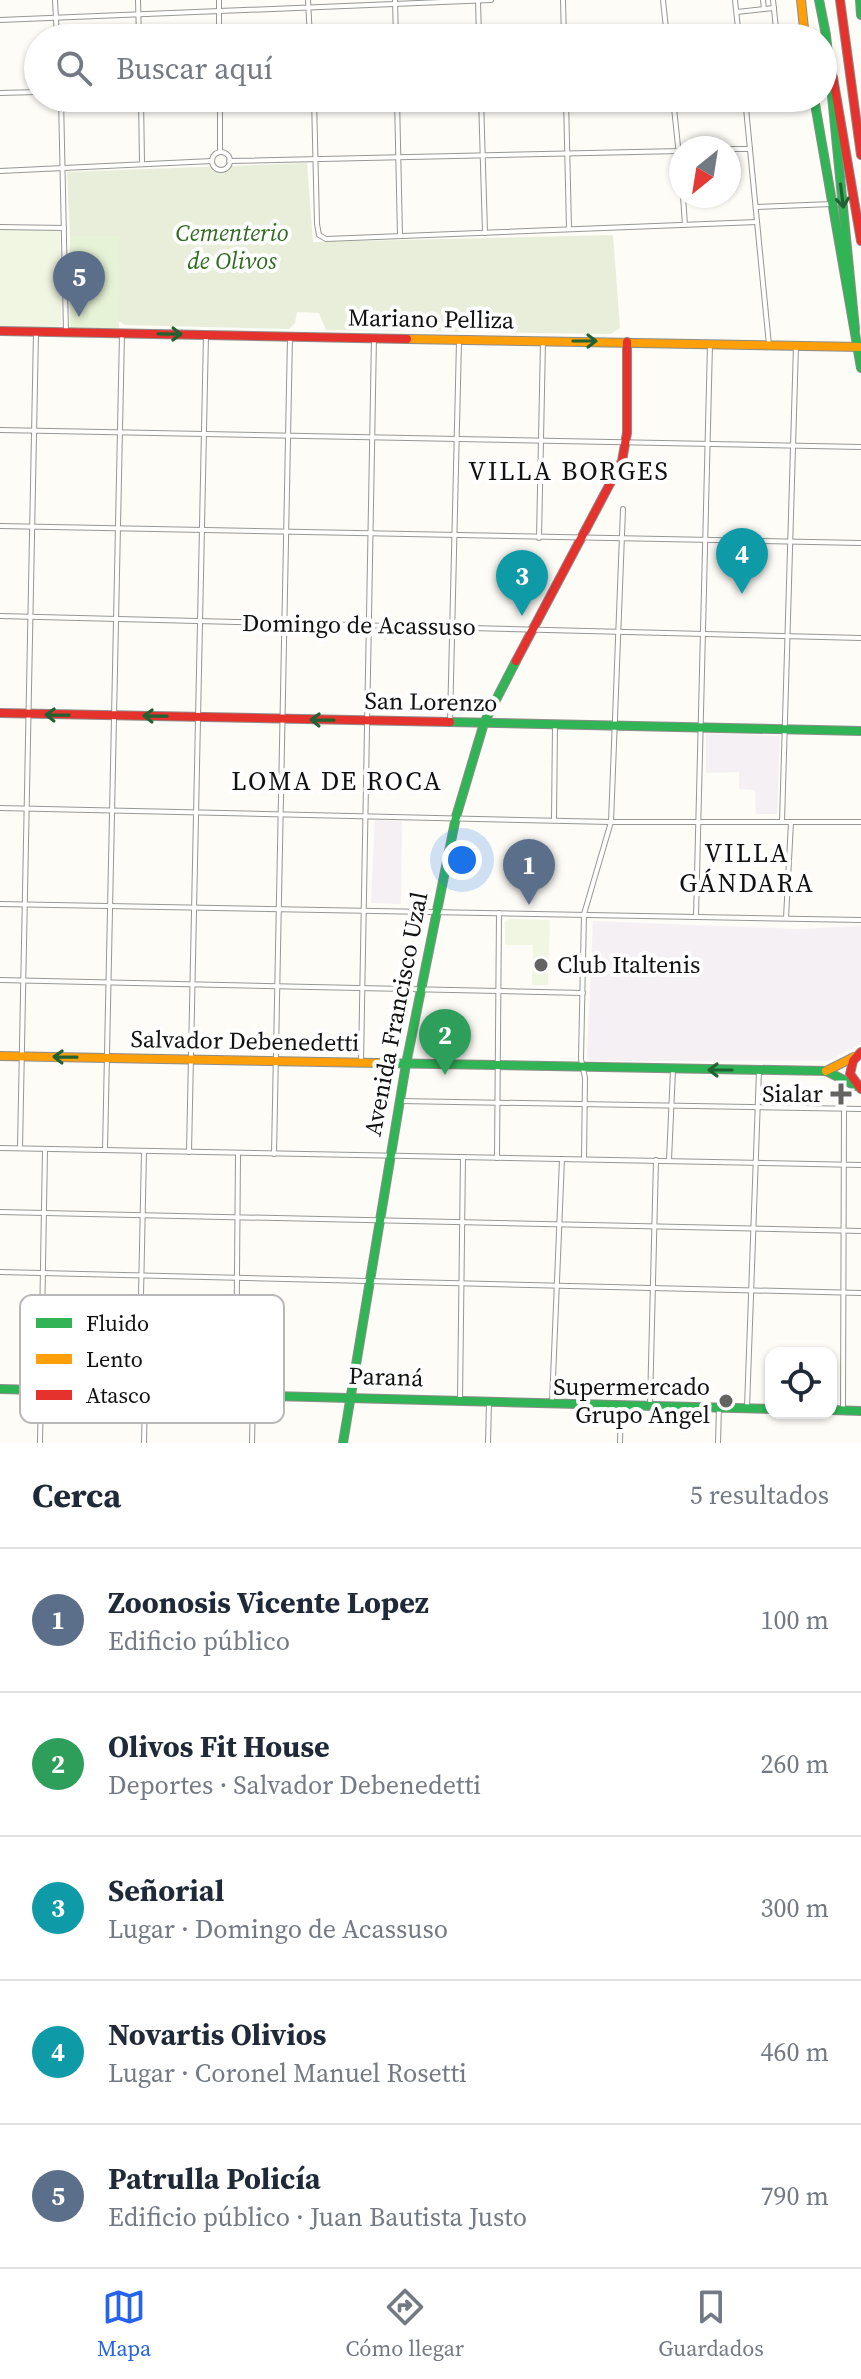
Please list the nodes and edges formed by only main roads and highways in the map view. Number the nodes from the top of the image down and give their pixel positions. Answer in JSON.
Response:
{"nodes":[{"id":1,"x":801,"y":0,"type":"edge"},
{"id":2,"x":821,"y":0,"type":"edge"},
{"id":3,"x":840,"y":0,"type":"edge"},
{"id":4,"x":860,"y":0,"type":"edge"},
{"id":5,"x":861,"y":15,"type":"edge"},
{"id":6,"x":804,"y":24,"type":"edge"},
{"id":7,"x":824,"y":24,"type":"edge"},
{"id":8,"x":837,"y":100,"type":"edge"},
{"id":9,"x":816,"y":112,"type":"edge"},
{"id":10,"x":831,"y":112,"type":"edge"},
{"id":11,"x":861,"y":155,"type":"edge"},
{"id":12,"x":861,"y":241,"type":"edge"},
{"id":13,"x":855,"y":329,"type":"junction"},
{"id":14,"x":0,"y":331,"type":"edge"},
{"id":15,"x":627,"y":342,"type":"junction"},
{"id":16,"x":859,"y":347,"type":"edge"},
{"id":17,"x":861,"y":368,"type":"edge"},
{"id":18,"x":0,"y":713,"type":"edge"},
{"id":19,"x":484,"y":723,"type":"junction"},
{"id":20,"x":861,"y":731,"type":"edge"},
{"id":21,"x":859,"y":1054,"type":"edge"},
{"id":22,"x":0,"y":1056,"type":"edge"},
{"id":23,"x":406,"y":1064,"type":"junction"},
{"id":24,"x":826,"y":1071,"type":"junction"},
{"id":25,"x":859,"y":1088,"type":"edge"},
{"id":26,"x":0,"y":1389,"type":"edge"},
{"id":27,"x":20,"y":1389,"type":"edge"},
{"id":28,"x":284,"y":1395,"type":"edge"},
{"id":29,"x":351,"y":1396,"type":"junction"},
{"id":30,"x":765,"y":1409,"type":"edge"},
{"id":31,"x":837,"y":1410,"type":"edge"},
{"id":32,"x":861,"y":1411,"type":"edge"},
{"id":33,"x":343,"y":1443,"type":"edge"}],
"edges":[{"from":1,"to":6,"type":"main road"},
{"from":2,"to":7,"type":"main road"},
{"from":3,"to":11,"type":"main road"},
{"from":4,"to":5,"type":"main road"},
{"from":8,"to":12,"type":"main road"},
{"from":9,"to":13,"type":"main road"},
{"from":10,"to":13,"type":"main road","one_way":true},
{"from":13,"to":16,"type":"main road"},
{"from":14,"to":15,"type":"main road","name":"Mariano Pelliza","one_way":true},
{"from":15,"to":16,"type":"main road","name":"Mariano Pelliza"},
{"from":15,"to":19,"type":"main road","name":"Avenida Francisco Uzal"},
{"from":16,"to":17,"type":"main road"},
{"from":19,"to":18,"type":"main road","name":"San Lorenzo","one_way":true},
{"from":19,"to":20,"type":"main road","name":"San Lorenzo"},
{"from":19,"to":23,"type":"main road","name":"Avenida Francisco Uzal"},
{"from":21,"to":24,"type":"main road","name":"Salvador Debenedetti"},
{"from":21,"to":25,"type":"main road"},
{"from":23,"to":22,"type":"main road","name":"Salvador Debenedetti","one_way":true},
{"from":24,"to":23,"type":"main road","name":"Salvador Debenedetti","one_way":true},
{"from":23,"to":29,"type":"main road","name":"Avenida Francisco Uzal"},
{"from":24,"to":25,"type":"main road","name":"Salvador Debenedetti"},
{"from":26,"to":27,"type":"main road","name":"Paraná"},
{"from":28,"to":29,"type":"main road","name":"Paraná"},
{"from":29,"to":30,"type":"main road","name":"Paraná"},
{"from":29,"to":33,"type":"main road","name":"Avenida Francisco Uzal"},
{"from":31,"to":32,"type":"main road"}]}
